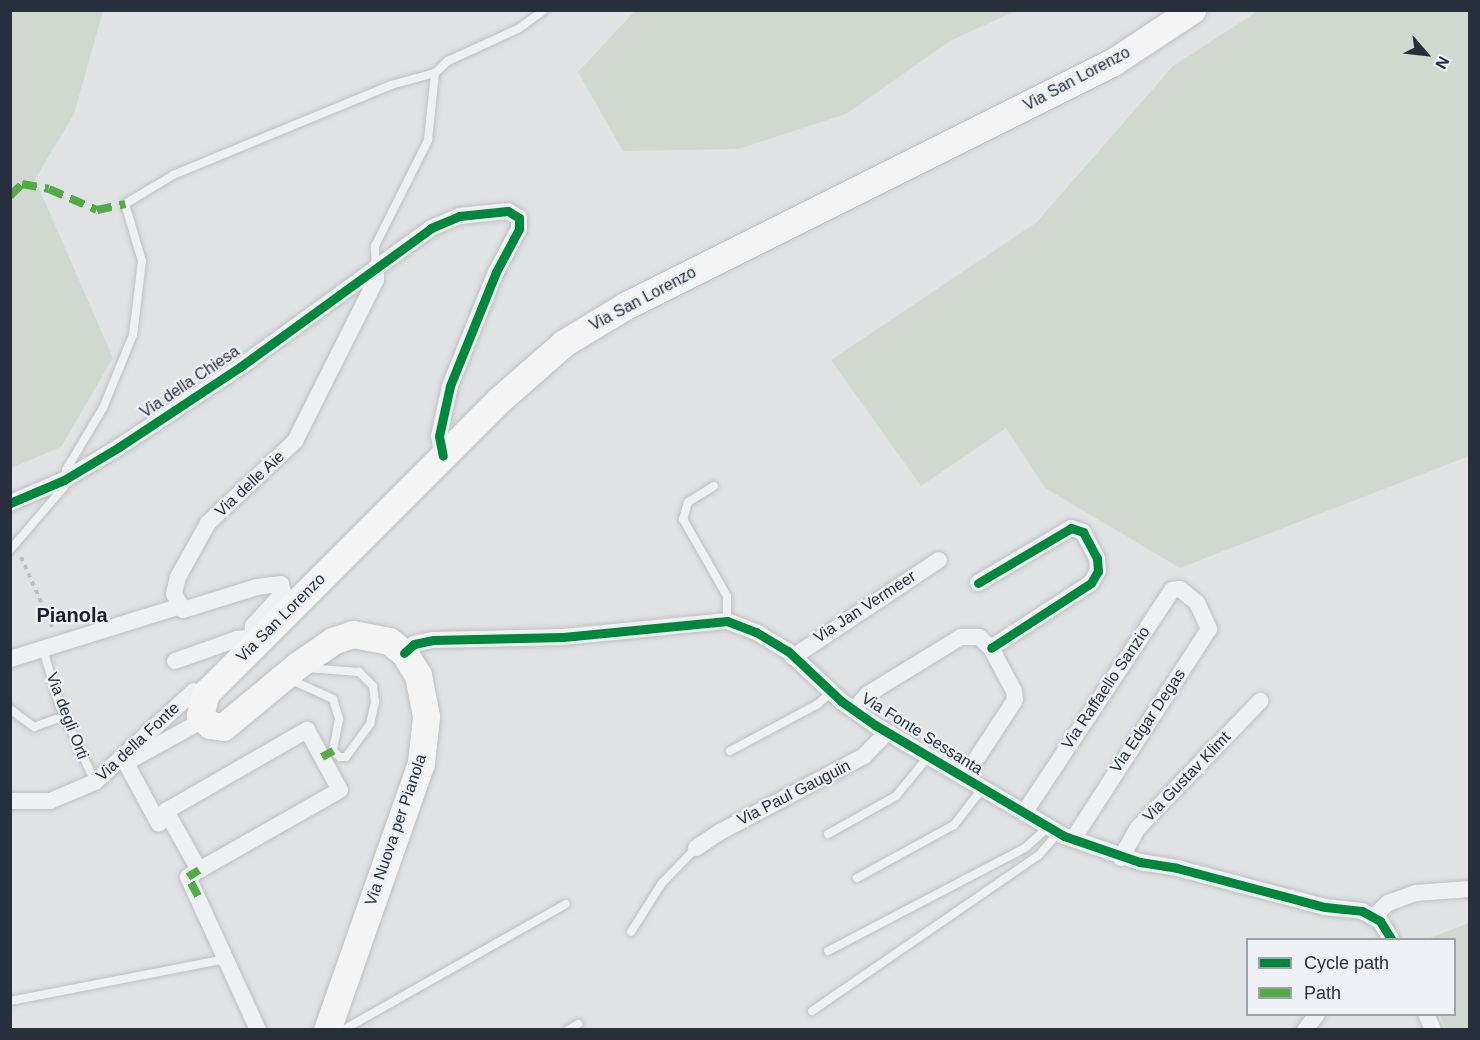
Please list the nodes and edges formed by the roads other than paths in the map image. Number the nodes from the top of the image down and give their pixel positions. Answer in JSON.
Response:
{"nodes":[{"id":1,"x":544,"y":10,"type":"edge"},
{"id":2,"x":1192,"y":10,"type":"edge"},
{"id":3,"x":435,"y":73,"type":"junction"},
{"id":4,"x":376,"y":267,"type":"junction"},
{"id":5,"x":443,"y":456,"type":"junction"},
{"id":6,"x":64,"y":480,"type":"junction"},
{"id":7,"x":714,"y":486,"type":"dead end"},
{"id":8,"x":10,"y":503,"type":"edge"},
{"id":9,"x":11,"y":549,"type":"edge"},
{"id":10,"x":939,"y":560,"type":"dead end"},
{"id":11,"x":978,"y":583,"type":"dead end"},
{"id":12,"x":1197,"y":603,"type":"joint"},
{"id":13,"x":178,"y":607,"type":"junction"},
{"id":14,"x":727,"y":621,"type":"junction"},
{"id":15,"x":254,"y":641,"type":"junction"},
{"id":16,"x":51,"y":646,"type":"junction"},
{"id":17,"x":992,"y":648,"type":"junction"},
{"id":18,"x":404,"y":653,"type":"junction"},
{"id":19,"x":793,"y":657,"type":"junction"},
{"id":20,"x":10,"y":659,"type":"edge"},
{"id":21,"x":175,"y":661,"type":"dead end"},
{"id":22,"x":291,"y":670,"type":"junction"},
{"id":23,"x":194,"y":691,"type":"dead end"},
{"id":24,"x":831,"y":692,"type":"junction"},
{"id":25,"x":1260,"y":701,"type":"dead end"},
{"id":26,"x":10,"y":709,"type":"edge"},
{"id":27,"x":854,"y":710,"type":"junction"},
{"id":28,"x":64,"y":716,"type":"junction"},
{"id":29,"x":203,"y":720,"type":"junction"},
{"id":30,"x":887,"y":732,"type":"junction"},
{"id":31,"x":730,"y":751,"type":"dead end"},
{"id":32,"x":327,"y":754,"type":"junction"},
{"id":33,"x":928,"y":757,"type":"junction"},
{"id":34,"x":120,"y":765,"type":"junction"},
{"id":35,"x":964,"y":778,"type":"junction"},
{"id":36,"x":95,"y":782,"type":"junction"},
{"id":37,"x":982,"y":789,"type":"junction"},
{"id":38,"x":10,"y":801,"type":"edge"},
{"id":39,"x":1024,"y":813,"type":"junction"},
{"id":40,"x":159,"y":825,"type":"dead end"},
{"id":41,"x":1060,"y":833,"type":"junction"},
{"id":42,"x":828,"y":834,"type":"dead end"},
{"id":43,"x":696,"y":848,"type":"joint"},
{"id":44,"x":1121,"y":858,"type":"junction"},
{"id":45,"x":199,"y":870,"type":"junction"},
{"id":46,"x":857,"y":878,"type":"dead end"},
{"id":47,"x":1470,"y":889,"type":"edge"},
{"id":48,"x":566,"y":904,"type":"dead end"},
{"id":49,"x":1374,"y":916,"type":"junction"},
{"id":50,"x":631,"y":932,"type":"dead end"},
{"id":51,"x":1387,"y":937,"type":"edge"},
{"id":52,"x":828,"y":951,"type":"dead end"},
{"id":53,"x":226,"y":959,"type":"junction"},
{"id":54,"x":10,"y":1001,"type":"edge"},
{"id":55,"x":812,"y":1011,"type":"dead end"},
{"id":56,"x":1315,"y":1016,"type":"edge"},
{"id":57,"x":578,"y":1024,"type":"dead end"},
{"id":58,"x":258,"y":1029,"type":"edge"},
{"id":59,"x":327,"y":1029,"type":"edge"},
{"id":60,"x":343,"y":1029,"type":"edge"},
{"id":61,"x":568,"y":1029,"type":"edge"},
{"id":62,"x":1305,"y":1029,"type":"edge"}],
"edges":[{"from":1,"to":3,"type":"lane"},
{"from":2,"to":5,"type":"main road","name":"Via San Lorenzo"},
{"from":3,"to":4,"type":"lane"},
{"from":3,"to":6,"type":"lane"},
{"from":4,"to":5,"type":"street","name":"Via della Chiesa"},
{"from":4,"to":6,"type":"street","name":"Via della Chiesa"},
{"from":4,"to":13,"type":"street","name":"Via delle Aie"},
{"from":5,"to":15,"type":"main road","name":"Via San Lorenzo"},
{"from":6,"to":8,"type":"street","name":"Via della Chiesa"},
{"from":6,"to":9,"type":"lane"},
{"from":7,"to":14,"type":"lane"},
{"from":10,"to":19,"type":"street","name":"Via Jan Vermeer"},
{"from":11,"to":17,"type":"street"},
{"from":12,"to":39,"type":"street","name":"Via Raffaello Sanzio"},
{"from":12,"to":41,"type":"street","name":"Via Edgar Degas"},
{"from":13,"to":15,"type":"street"},
{"from":13,"to":16,"type":"street"},
{"from":14,"to":18,"type":"street","name":"Via Fonte Sessanta"},
{"from":14,"to":19,"type":"street","name":"Via Fonte Sessanta"},
{"from":15,"to":21,"type":"street"},
{"from":15,"to":29,"type":"main road","name":"Via San Lorenzo"},
{"from":16,"to":20,"type":"street"},
{"from":16,"to":28,"type":"lane","name":"Via degli Orti"},
{"from":17,"to":27,"type":"street"},
{"from":17,"to":35,"type":"street"},
{"from":18,"to":22,"type":"main road"},
{"from":18,"to":59,"type":"main road","name":"Via Nuova per Pianola"},
{"from":19,"to":24,"type":"street","name":"Via Fonte Sessanta"},
{"from":22,"to":29,"type":"main road"},
{"from":22,"to":32,"type":"lane"},
{"from":22,"to":32,"type":"lane"},
{"from":23,"to":34,"type":"street","name":"Via della Fonte"},
{"from":24,"to":27,"type":"street","name":"Via Fonte Sessanta"},
{"from":24,"to":31,"type":"lane"},
{"from":25,"to":44,"type":"street","name":"Via Gustav Klimt"},
{"from":26,"to":28,"type":"lane"},
{"from":27,"to":30,"type":"street","name":"Via Fonte Sessanta"},
{"from":28,"to":36,"type":"lane","name":"Via degli Orti"},
{"from":29,"to":34,"type":"street"},
{"from":30,"to":33,"type":"street","name":"Via Fonte Sessanta"},
{"from":30,"to":43,"type":"street","name":"Via Paul Gauguin"},
{"from":32,"to":45,"type":"street"},
{"from":32,"to":45,"type":"street"},
{"from":33,"to":35,"type":"street","name":"Via Fonte Sessanta"},
{"from":33,"to":42,"type":"lane"},
{"from":34,"to":36,"type":"street","name":"Via della Fonte"},
{"from":34,"to":40,"type":"street"},
{"from":35,"to":37,"type":"street","name":"Via Fonte Sessanta"},
{"from":36,"to":38,"type":"street","name":"Via della Fonte"},
{"from":37,"to":39,"type":"street","name":"Via Fonte Sessanta"},
{"from":37,"to":46,"type":"lane"},
{"from":39,"to":41,"type":"street","name":"Via Fonte Sessanta"},
{"from":41,"to":44,"type":"street","name":"Via Fonte Sessanta"},
{"from":41,"to":52,"type":"lane"},
{"from":41,"to":55,"type":"lane"},
{"from":43,"to":50,"type":"lane"},
{"from":44,"to":49,"type":"street","name":"Via Fonte Sessanta"},
{"from":45,"to":53,"type":"street"},
{"from":47,"to":49,"type":"street"},
{"from":48,"to":60,"type":"lane"},
{"from":49,"to":51,"type":"street"},
{"from":53,"to":54,"type":"lane"},
{"from":53,"to":58,"type":"street"},
{"from":56,"to":62,"type":"street"},
{"from":57,"to":61,"type":"lane"}]}
